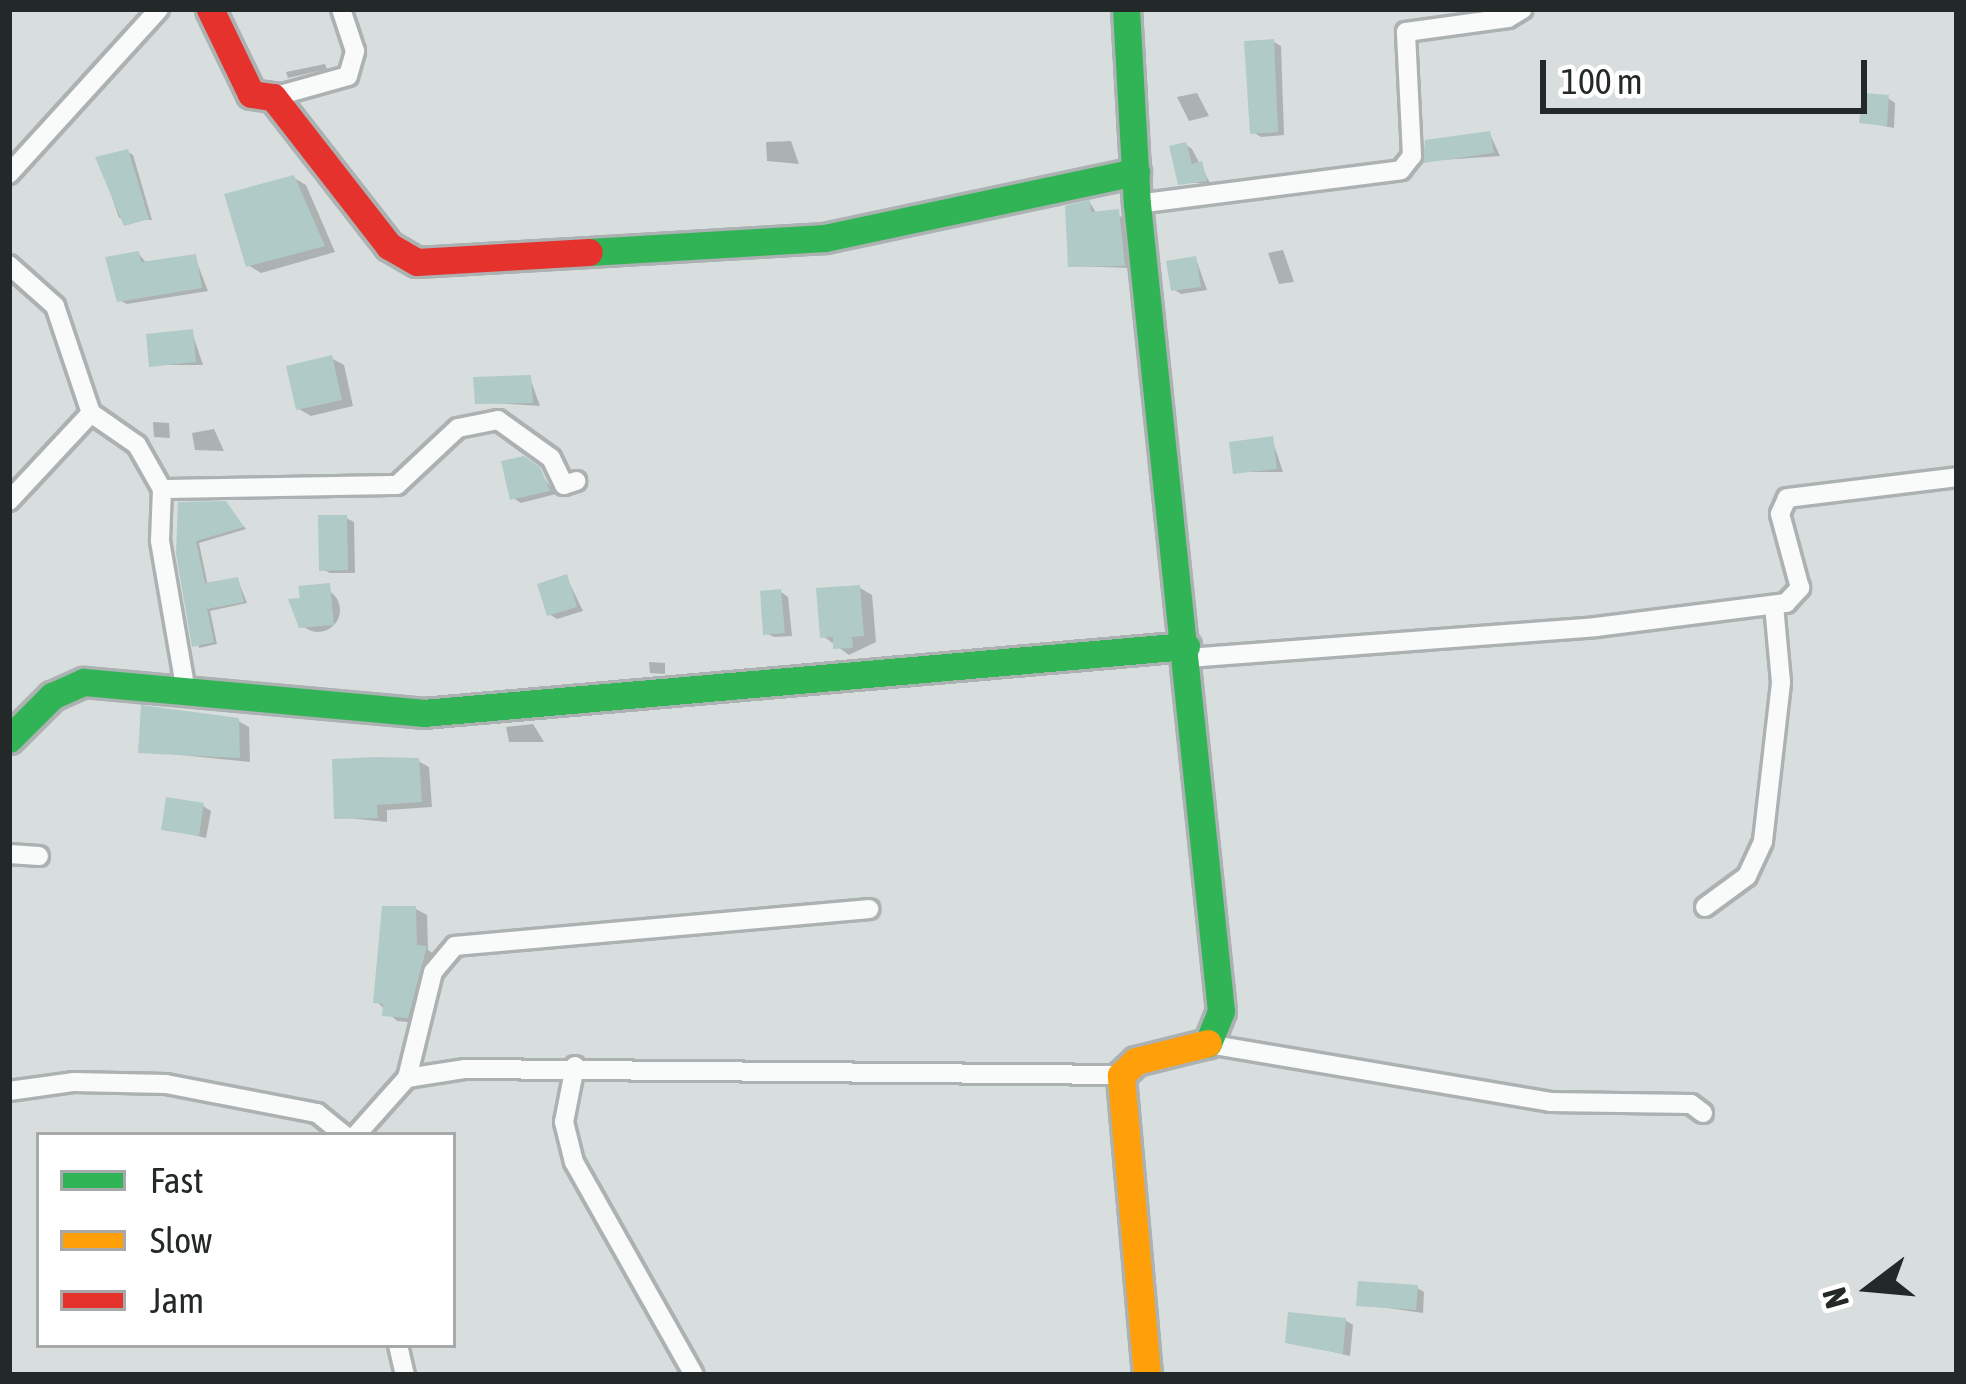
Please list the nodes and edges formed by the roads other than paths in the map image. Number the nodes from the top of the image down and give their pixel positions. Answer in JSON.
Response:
{"nodes":[{"id":1,"x":159,"y":9,"type":"edge"},
{"id":2,"x":210,"y":9,"type":"edge"},
{"id":3,"x":341,"y":9,"type":"edge"},
{"id":4,"x":1126,"y":9,"type":"edge"},
{"id":5,"x":1523,"y":9,"type":"edge"},
{"id":6,"x":273,"y":98,"type":"junction"},
{"id":7,"x":1136,"y":172,"type":"junction"},
{"id":8,"x":9,"y":174,"type":"edge"},
{"id":9,"x":1138,"y":204,"type":"junction"},
{"id":10,"x":9,"y":265,"type":"edge"},
{"id":11,"x":91,"y":413,"type":"junction"},
{"id":12,"x":1957,"y":477,"type":"edge"},
{"id":13,"x":576,"y":481,"type":"dead end"},
{"id":14,"x":162,"y":489,"type":"junction"},
{"id":15,"x":9,"y":501,"type":"edge"},
{"id":16,"x":1774,"y":605,"type":"junction"},
{"id":17,"x":1186,"y":652,"type":"junction"},
{"id":18,"x":186,"y":691,"type":"junction"},
{"id":19,"x":9,"y":739,"type":"edge"},
{"id":20,"x":9,"y":854,"type":"edge"},
{"id":21,"x":39,"y":856,"type":"dead end"},
{"id":22,"x":1705,"y":907,"type":"dead end"},
{"id":23,"x":868,"y":909,"type":"dead end"},
{"id":24,"x":1208,"y":1044,"type":"junction"},
{"id":25,"x":575,"y":1066,"type":"junction"},
{"id":26,"x":1121,"y":1075,"type":"junction"},
{"id":27,"x":407,"y":1078,"type":"junction"},
{"id":28,"x":9,"y":1091,"type":"edge"},
{"id":29,"x":1703,"y":1113,"type":"dead end"},
{"id":30,"x":340,"y":1132,"type":"edge"},
{"id":31,"x":359,"y":1132,"type":"edge"},
{"id":32,"x":694,"y":1375,"type":"edge"},
{"id":33,"x":1147,"y":1375,"type":"edge"}],
"edges":[{"from":1,"to":8,"type":"street"},
{"from":2,"to":6,"type":"street"},
{"from":3,"to":6,"type":"street"},
{"from":4,"to":7,"type":"street"},
{"from":5,"to":9,"type":"street"},
{"from":6,"to":7,"type":"street"},
{"from":7,"to":9,"type":"street"},
{"from":9,"to":17,"type":"street"},
{"from":10,"to":11,"type":"street"},
{"from":11,"to":14,"type":"street"},
{"from":11,"to":15,"type":"street"},
{"from":12,"to":16,"type":"street"},
{"from":13,"to":14,"type":"street"},
{"from":14,"to":18,"type":"street"},
{"from":16,"to":17,"type":"street"},
{"from":16,"to":22,"type":"street"},
{"from":17,"to":18,"type":"street"},
{"from":17,"to":24,"type":"street"},
{"from":18,"to":19,"type":"street"},
{"from":20,"to":21,"type":"street"},
{"from":23,"to":27,"type":"street"},
{"from":24,"to":26,"type":"street"},
{"from":24,"to":29,"type":"street"},
{"from":25,"to":26,"type":"street"},
{"from":25,"to":27,"type":"street"},
{"from":25,"to":32,"type":"street"},
{"from":26,"to":33,"type":"street"},
{"from":27,"to":31,"type":"street"},
{"from":28,"to":30,"type":"street"}]}
